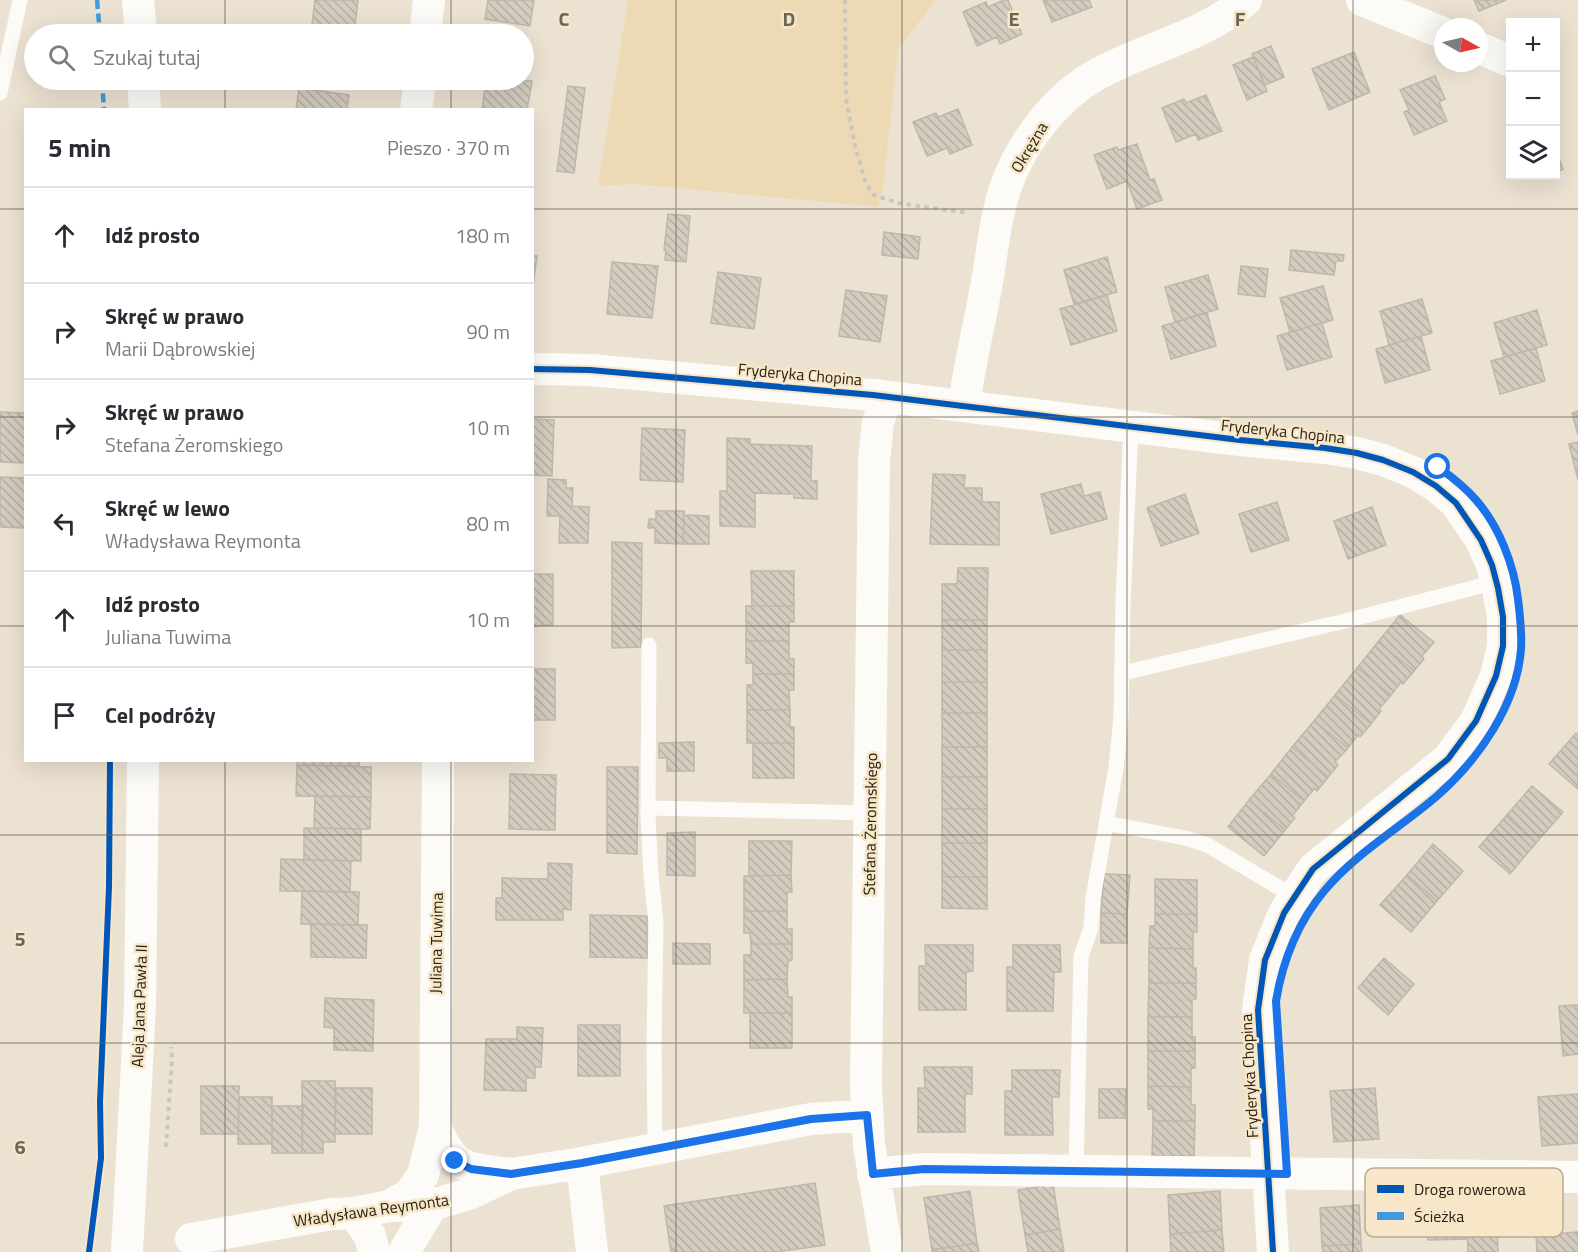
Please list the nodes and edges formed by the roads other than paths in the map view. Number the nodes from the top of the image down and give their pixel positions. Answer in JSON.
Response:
{"nodes":[{"id":1,"x":20,"y":0,"type":"edge"},
{"id":2,"x":138,"y":0,"type":"edge"},
{"id":3,"x":429,"y":0,"type":"edge"},
{"id":4,"x":1246,"y":0,"type":"edge"},
{"id":5,"x":1362,"y":0,"type":"edge"},
{"id":6,"x":140,"y":24,"type":"edge"},
{"id":7,"x":425,"y":24,"type":"edge"},
{"id":8,"x":1434,"y":29,"type":"edge"},
{"id":9,"x":1488,"y":52,"type":"edge"},
{"id":10,"x":1506,"y":59,"type":"edge"},
{"id":11,"x":144,"y":90,"type":"edge"},
{"id":12,"x":419,"y":90,"type":"edge"},
{"id":13,"x":0,"y":93,"type":"edge"},
{"id":14,"x":145,"y":108,"type":"edge"},
{"id":15,"x":416,"y":108,"type":"edge"},
{"id":16,"x":534,"y":369,"type":"edge"},
{"id":17,"x":887,"y":397,"type":"junction"},
{"id":18,"x":964,"y":405,"type":"junction"},
{"id":19,"x":1131,"y":427,"type":"junction"},
{"id":20,"x":1496,"y":582,"type":"junction"},
{"id":21,"x":649,"y":645,"type":"dead end"},
{"id":22,"x":1123,"y":673,"type":"junction"},
{"id":23,"x":143,"y":762,"type":"edge"},
{"id":24,"x":438,"y":762,"type":"edge"},
{"id":25,"x":648,"y":808,"type":"junction"},
{"id":26,"x":870,"y":813,"type":"junction"},
{"id":27,"x":1106,"y":823,"type":"junction"},
{"id":28,"x":1295,"y":897,"type":"junction"},
{"id":29,"x":867,"y":1115,"type":"junction"},
{"id":30,"x":435,"y":1125,"type":"junction"},
{"id":31,"x":655,"y":1148,"type":"junction"},
{"id":32,"x":582,"y":1163,"type":"junction"},
{"id":33,"x":1076,"y":1171,"type":"junction"},
{"id":34,"x":511,"y":1174,"type":"junction"},
{"id":35,"x":873,"y":1174,"type":"junction"},
{"id":36,"x":1269,"y":1174,"type":"junction"},
{"id":37,"x":1365,"y":1175,"type":"edge"},
{"id":38,"x":1563,"y":1177,"type":"edge"},
{"id":39,"x":1578,"y":1177,"type":"edge"},
{"id":40,"x":432,"y":1205,"type":"junction"},
{"id":41,"x":389,"y":1206,"type":"junction"},
{"id":42,"x":354,"y":1213,"type":"junction"},
{"id":43,"x":191,"y":1239,"type":"dead end"},
{"id":44,"x":127,"y":1252,"type":"edge"},
{"id":45,"x":374,"y":1252,"type":"edge"},
{"id":46,"x":404,"y":1252,"type":"edge"},
{"id":47,"x":592,"y":1252,"type":"edge"},
{"id":48,"x":887,"y":1252,"type":"edge"},
{"id":49,"x":1273,"y":1252,"type":"edge"}],
"edges":[{"from":1,"to":13,"type":"lane"},
{"from":2,"to":6,"type":"street"},
{"from":3,"to":7,"type":"street"},
{"from":4,"to":18,"type":"street","name":"Okrężna"},
{"from":5,"to":8,"type":"street"},
{"from":9,"to":10,"type":"street"},
{"from":11,"to":14,"type":"street"},
{"from":12,"to":15,"type":"street"},
{"from":16,"to":17,"type":"street","name":"Fryderyka Chopina"},
{"from":17,"to":18,"type":"street","name":"Fryderyka Chopina"},
{"from":17,"to":26,"type":"street","name":"Stefana Żeromskiego"},
{"from":18,"to":19,"type":"street","name":"Fryderyka Chopina"},
{"from":19,"to":20,"type":"street","name":"Fryderyka Chopina"},
{"from":19,"to":22,"type":"lane"},
{"from":20,"to":22,"type":"lane"},
{"from":20,"to":28,"type":"street","name":"Fryderyka Chopina"},
{"from":21,"to":25,"type":"lane"},
{"from":22,"to":27,"type":"lane"},
{"from":23,"to":44,"type":"street","name":"Aleja Jana Pawła II"},
{"from":24,"to":30,"type":"street","name":"Juliana Tuwima"},
{"from":25,"to":26,"type":"lane"},
{"from":25,"to":31,"type":"lane"},
{"from":26,"to":29,"type":"street","name":"Stefana Żeromskiego"},
{"from":27,"to":28,"type":"lane"},
{"from":27,"to":33,"type":"lane"},
{"from":28,"to":36,"type":"street","name":"Fryderyka Chopina"},
{"from":29,"to":31,"type":"street","name":"Władysława Reymonta"},
{"from":29,"to":35,"type":"street","name":"Stefana Żeromskiego"},
{"from":30,"to":34,"type":"street","name":"Juliana Tuwima"},
{"from":30,"to":41,"type":"street","name":"Juliana Tuwima"},
{"from":31,"to":32,"type":"street","name":"Władysława Reymonta"},
{"from":32,"to":34,"type":"street","name":"Władysława Reymonta"},
{"from":32,"to":47,"type":"street"},
{"from":33,"to":35,"type":"street"},
{"from":33,"to":36,"type":"street"},
{"from":34,"to":40,"type":"street","name":"Władysława Reymonta"},
{"from":35,"to":48,"type":"street","name":"Stefana Żeromskiego"},
{"from":36,"to":37,"type":"street"},
{"from":36,"to":49,"type":"street","name":"Fryderyka Chopina"},
{"from":38,"to":39,"type":"street"},
{"from":40,"to":41,"type":"street","name":"Władysława Reymonta"},
{"from":40,"to":46,"type":"street"},
{"from":41,"to":42,"type":"street","name":"Władysława Reymonta"},
{"from":42,"to":43,"type":"street","name":"Władysława Reymonta"},
{"from":42,"to":45,"type":"street"}]}
